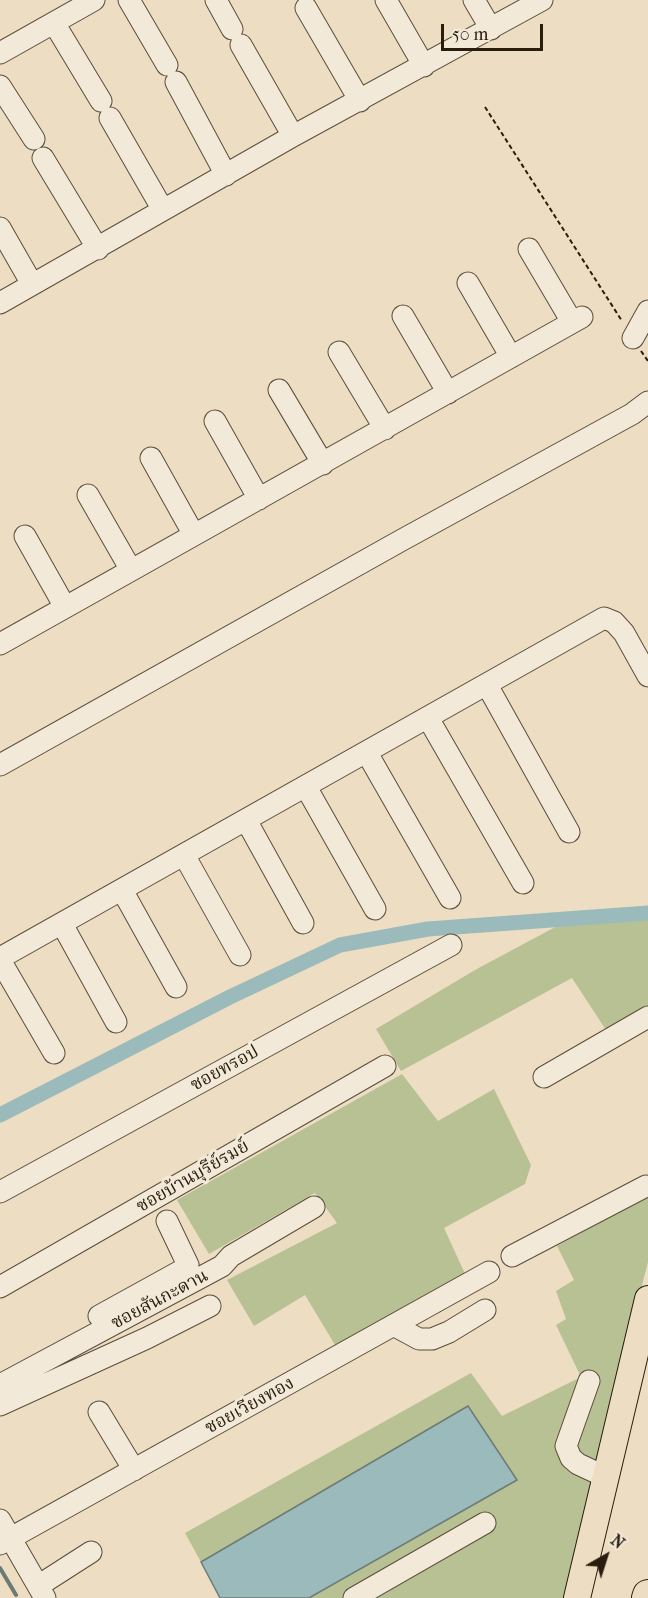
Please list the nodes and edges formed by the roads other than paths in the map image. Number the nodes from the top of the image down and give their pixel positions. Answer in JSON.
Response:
{"nodes":[{"id":1,"x":94,"y":0,"type":"edge"},
{"id":2,"x":129,"y":0,"type":"edge"},
{"id":3,"x":216,"y":0,"type":"edge"},
{"id":4,"x":386,"y":0,"type":"edge"},
{"id":5,"x":474,"y":0,"type":"edge"},
{"id":6,"x":542,"y":0,"type":"edge"},
{"id":7,"x":306,"y":8,"type":"dead end"},
{"id":8,"x":54,"y":23,"type":"junction"},
{"id":9,"x":491,"y":29,"type":"junction"},
{"id":10,"x":0,"y":53,"type":"edge"},
{"id":11,"x":424,"y":66,"type":"junction"},
{"id":12,"x":0,"y":86,"type":"edge"},
{"id":13,"x":360,"y":101,"type":"junction"},
{"id":14,"x":293,"y":136,"type":"junction"},
{"id":15,"x":226,"y":175,"type":"junction"},
{"id":16,"x":163,"y":210,"type":"junction"},
{"id":17,"x":0,"y":228,"type":"edge"},
{"id":18,"x":98,"y":249,"type":"junction"},
{"id":19,"x":529,"y":249,"type":"dead end"},
{"id":20,"x":468,"y":283,"type":"dead end"},
{"id":21,"x":32,"y":284,"type":"junction"},
{"id":22,"x":0,"y":303,"type":"edge"},
{"id":23,"x":648,"y":311,"type":"edge"},
{"id":24,"x":403,"y":316,"type":"dead end"},
{"id":25,"x":633,"y":338,"type":"road end"},
{"id":26,"x":339,"y":352,"type":"dead end"},
{"id":27,"x":511,"y":357,"type":"junction"},
{"id":28,"x":279,"y":390,"type":"dead end"},
{"id":29,"x":448,"y":393,"type":"junction"},
{"id":30,"x":648,"y":402,"type":"edge"},
{"id":31,"x":215,"y":421,"type":"dead end"},
{"id":32,"x":385,"y":429,"type":"junction"},
{"id":33,"x":152,"y":458,"type":"dead end"},
{"id":34,"x":322,"y":464,"type":"junction"},
{"id":35,"x":88,"y":495,"type":"dead end"},
{"id":36,"x":259,"y":499,"type":"junction"},
{"id":37,"x":194,"y":535,"type":"junction"},
{"id":38,"x":25,"y":536,"type":"dead end"},
{"id":39,"x":131,"y":570,"type":"junction"},
{"id":40,"x":65,"y":607,"type":"junction"},
{"id":41,"x":1,"y":642,"type":"edge"},
{"id":42,"x":648,"y":676,"type":"edge"},
{"id":43,"x":487,"y":685,"type":"junction"},
{"id":44,"x":428,"y":718,"type":"junction"},
{"id":45,"x":367,"y":753,"type":"junction"},
{"id":46,"x":0,"y":765,"type":"edge"},
{"id":47,"x":306,"y":787,"type":"junction"},
{"id":48,"x":246,"y":820,"type":"junction"},
{"id":49,"x":569,"y":832,"type":"dead end"},
{"id":50,"x":184,"y":855,"type":"junction"},
{"id":51,"x":523,"y":883,"type":"dead end"},
{"id":52,"x":122,"y":890,"type":"junction"},
{"id":53,"x":450,"y":898,"type":"dead end"},
{"id":54,"x":375,"y":909,"type":"dead end"},
{"id":55,"x":303,"y":923,"type":"dead end"},
{"id":56,"x":62,"y":924,"type":"junction"},
{"id":57,"x":450,"y":945,"type":"dead end"},
{"id":58,"x":240,"y":955,"type":"dead end"},
{"id":59,"x":0,"y":959,"type":"edge"},
{"id":60,"x":176,"y":987,"type":"dead end"},
{"id":61,"x":648,"y":1017,"type":"edge"},
{"id":62,"x":116,"y":1022,"type":"dead end"},
{"id":63,"x":54,"y":1053,"type":"dead end"},
{"id":64,"x":385,"y":1066,"type":"dead end"},
{"id":65,"x":544,"y":1077,"type":"dead end"},
{"id":66,"x":646,"y":1186,"type":"dead end"},
{"id":67,"x":0,"y":1192,"type":"edge"},
{"id":68,"x":314,"y":1207,"type":"dead end"},
{"id":69,"x":167,"y":1221,"type":"dead end"},
{"id":70,"x":512,"y":1256,"type":"dead end"},
{"id":71,"x":489,"y":1272,"type":"dead end"},
{"id":72,"x":0,"y":1287,"type":"edge"},
{"id":73,"x":648,"y":1299,"type":"edge"},
{"id":74,"x":210,"y":1306,"type":"dead end"},
{"id":75,"x":485,"y":1310,"type":"dead end"},
{"id":76,"x":395,"y":1326,"type":"junction"},
{"id":77,"x":0,"y":1370,"type":"edge"},
{"id":78,"x":589,"y":1382,"type":"dead end"},
{"id":79,"x":0,"y":1385,"type":"edge"},
{"id":80,"x":0,"y":1405,"type":"edge"},
{"id":81,"x":99,"y":1413,"type":"dead end"},
{"id":82,"x":134,"y":1470,"type":"junction"},
{"id":83,"x":606,"y":1477,"type":"junction"},
{"id":84,"x":485,"y":1523,"type":"dead end"},
{"id":85,"x":4,"y":1534,"type":"edge"},
{"id":86,"x":91,"y":1551,"type":"dead end"},
{"id":87,"x":41,"y":1592,"type":"edge"},
{"id":88,"x":354,"y":1598,"type":"edge"},
{"id":89,"x":577,"y":1598,"type":"edge"}],
"edges":[{"from":1,"to":8,"type":"street"},
{"from":2,"to":15,"type":"street"},
{"from":3,"to":14,"type":"street"},
{"from":4,"to":11,"type":"street"},
{"from":5,"to":9,"type":"street"},
{"from":6,"to":9,"type":"street"},
{"from":7,"to":13,"type":"street"},
{"from":8,"to":10,"type":"street"},
{"from":8,"to":16,"type":"street"},
{"from":9,"to":11,"type":"street"},
{"from":11,"to":13,"type":"street"},
{"from":12,"to":18,"type":"street"},
{"from":13,"to":14,"type":"street"},
{"from":14,"to":15,"type":"street"},
{"from":15,"to":16,"type":"street"},
{"from":16,"to":18,"type":"street"},
{"from":17,"to":21,"type":"street"},
{"from":18,"to":21,"type":"street"},
{"from":19,"to":27,"type":"street"},
{"from":20,"to":27,"type":"street"},
{"from":21,"to":22,"type":"street"},
{"from":23,"to":25,"type":"street"},
{"from":24,"to":29,"type":"street"},
{"from":26,"to":32,"type":"street"},
{"from":27,"to":29,"type":"street"},
{"from":28,"to":34,"type":"street"},
{"from":29,"to":32,"type":"street"},
{"from":30,"to":46,"type":"street"},
{"from":31,"to":36,"type":"street"},
{"from":32,"to":34,"type":"street"},
{"from":33,"to":37,"type":"street"},
{"from":34,"to":36,"type":"street"},
{"from":35,"to":39,"type":"street"},
{"from":36,"to":37,"type":"street"},
{"from":37,"to":39,"type":"street"},
{"from":38,"to":40,"type":"street"},
{"from":39,"to":40,"type":"street"},
{"from":40,"to":41,"type":"street"},
{"from":42,"to":43,"type":"street"},
{"from":43,"to":44,"type":"street"},
{"from":43,"to":49,"type":"street"},
{"from":44,"to":45,"type":"street"},
{"from":44,"to":51,"type":"street"},
{"from":45,"to":47,"type":"street"},
{"from":45,"to":53,"type":"street"},
{"from":47,"to":48,"type":"street"},
{"from":47,"to":54,"type":"street"},
{"from":48,"to":50,"type":"street"},
{"from":48,"to":55,"type":"street"},
{"from":50,"to":52,"type":"street"},
{"from":50,"to":58,"type":"street"},
{"from":52,"to":56,"type":"street"},
{"from":52,"to":60,"type":"street"},
{"from":56,"to":59,"type":"street"},
{"from":56,"to":62,"type":"street"},
{"from":57,"to":67,"type":"street","name":"ซอยทรอป"},
{"from":59,"to":63,"type":"street"},
{"from":61,"to":65,"type":"street"},
{"from":64,"to":72,"type":"street","name":"ซอยบ้านบุรีย์รมย์"},
{"from":66,"to":70,"type":"street"},
{"from":68,"to":79,"type":"street","name":"ซอยสันกะดาน"},
{"from":69,"to":77,"type":"street"},
{"from":71,"to":76,"type":"street","name":"ซอยเวียงทอง"},
{"from":73,"to":83,"type":"main road"},
{"from":74,"to":80,"type":"street"},
{"from":75,"to":76,"type":"street"},
{"from":76,"to":82,"type":"street","name":"ซอยเวียงทอง"},
{"from":78,"to":83,"type":"street"},
{"from":81,"to":82,"type":"street"},
{"from":82,"to":85,"type":"street","name":"ซอยเวียงทอง"},
{"from":83,"to":89,"type":"main road"},
{"from":84,"to":88,"type":"street"},
{"from":85,"to":87,"type":"street"},
{"from":86,"to":87,"type":"street"}]}
